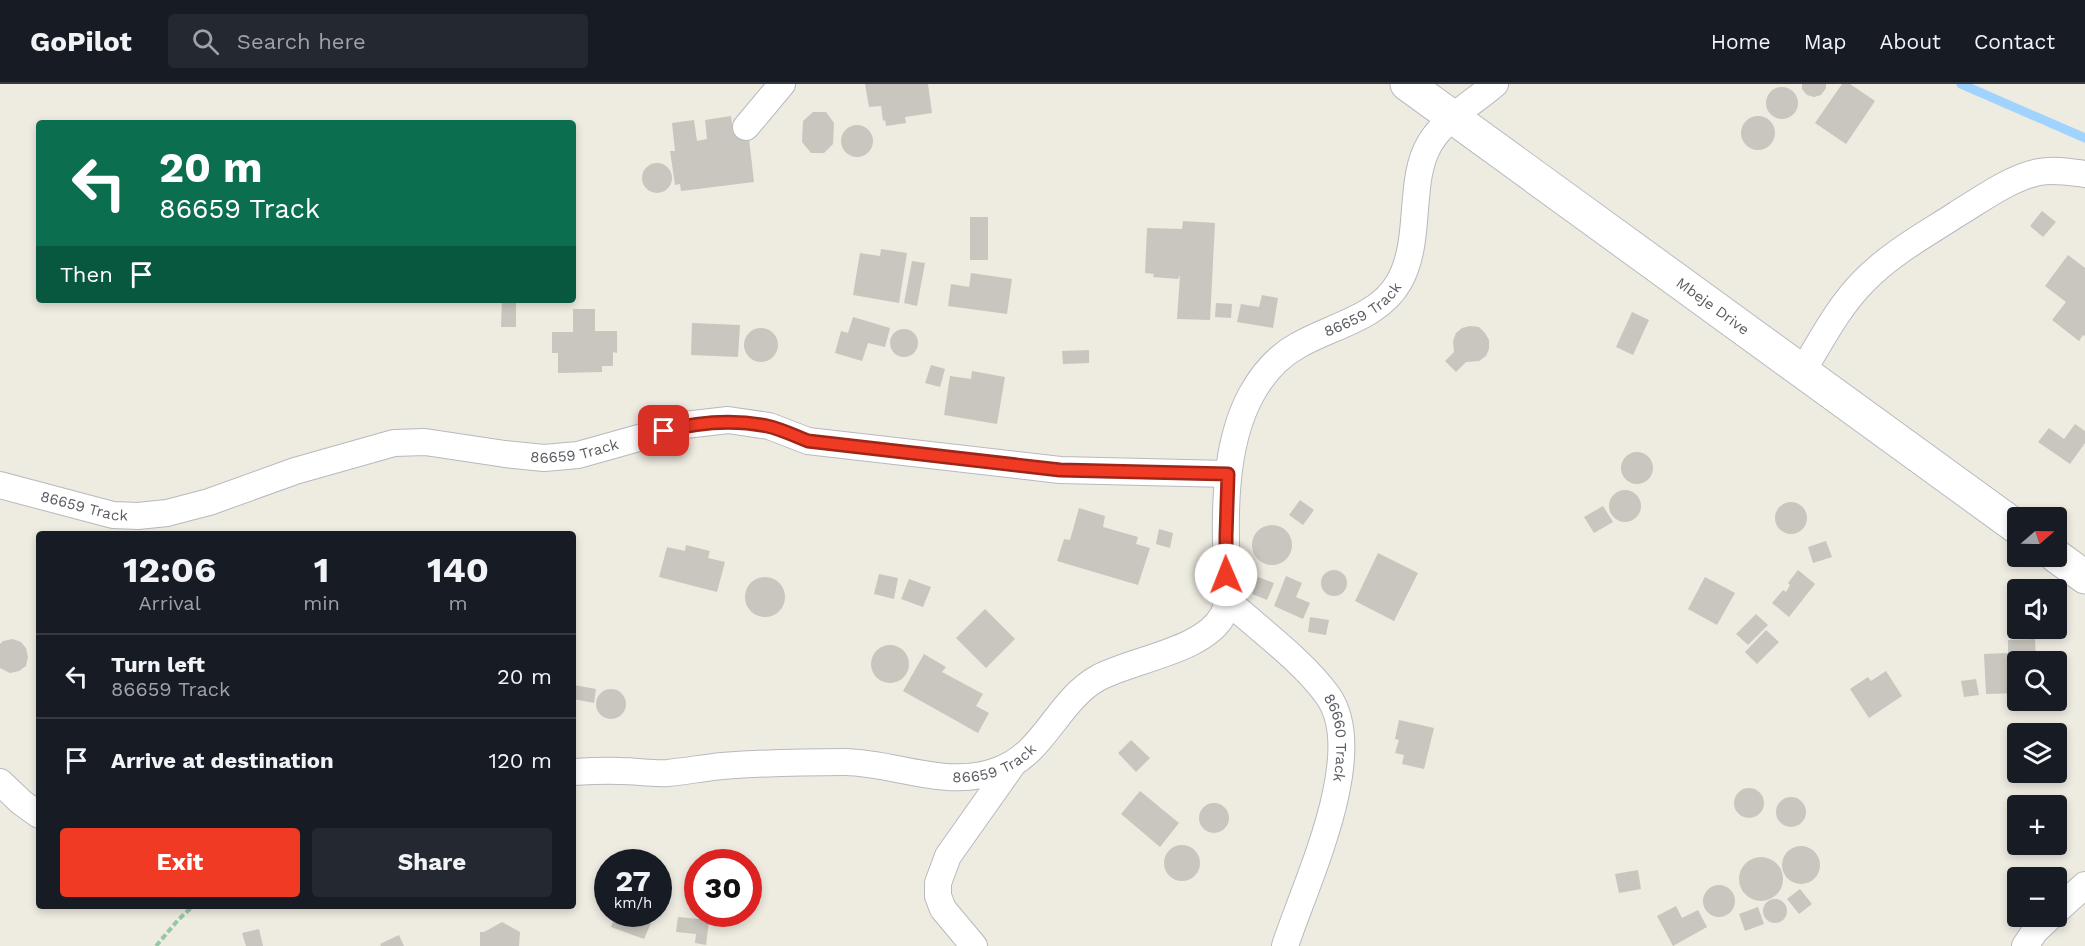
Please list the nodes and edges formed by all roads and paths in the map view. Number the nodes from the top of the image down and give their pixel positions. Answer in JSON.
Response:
{"nodes":[{"id":1,"x":782,"y":84,"type":"edge"},
{"id":2,"x":1407,"y":84,"type":"edge"},
{"id":3,"x":1495,"y":84,"type":"edge"},
{"id":4,"x":1452,"y":117,"type":"junction"},
{"id":5,"x":746,"y":127,"type":"dead end"},
{"id":6,"x":2085,"y":174,"type":"edge"},
{"id":7,"x":1802,"y":372,"type":"junction"},
{"id":8,"x":1228,"y":474,"type":"junction"},
{"id":9,"x":0,"y":485,"type":"edge"},
{"id":10,"x":2007,"y":520,"type":"edge"},
{"id":11,"x":2067,"y":564,"type":"edge"},
{"id":12,"x":2085,"y":577,"type":"edge"},
{"id":13,"x":1228,"y":601,"type":"junction"},
{"id":14,"x":1013,"y":764,"type":"junction"},
{"id":15,"x":576,"y":772,"type":"edge"},
{"id":16,"x":0,"y":782,"type":"edge"},
{"id":17,"x":36,"y":812,"type":"edge"},
{"id":18,"x":2085,"y":885,"type":"edge"},
{"id":19,"x":2067,"y":901,"type":"edge"},
{"id":20,"x":190,"y":909,"type":"edge"},
{"id":21,"x":2039,"y":927,"type":"edge"},
{"id":22,"x":156,"y":946,"type":"edge"},
{"id":23,"x":974,"y":946,"type":"edge"},
{"id":24,"x":1285,"y":946,"type":"edge"},
{"id":25,"x":2025,"y":946,"type":"edge"}],
"edges":[{"from":1,"to":5,"type":"street"},
{"from":2,"to":4,"type":"street","name":"Mbeje Drive"},
{"from":3,"to":4,"type":"street","name":"86659 Track"},
{"from":4,"to":7,"type":"street","name":"Mbeje Drive"},
{"from":4,"to":8,"type":"street","name":"86659 Track"},
{"from":6,"to":7,"type":"street"},
{"from":7,"to":10,"type":"street","name":"Mbeje Drive"},
{"from":8,"to":9,"type":"street","name":"86659 Track"},
{"from":8,"to":13,"type":"street","name":"86659 Track"},
{"from":11,"to":12,"type":"street"},
{"from":13,"to":14,"type":"street","name":"86659 Track"},
{"from":13,"to":24,"type":"street","name":"86660 Track"},
{"from":14,"to":15,"type":"street","name":"86659 Track"},
{"from":14,"to":23,"type":"street"},
{"from":16,"to":17,"type":"street"},
{"from":18,"to":19,"type":"street"},
{"from":20,"to":22,"type":"path"},
{"from":21,"to":25,"type":"street"}]}
